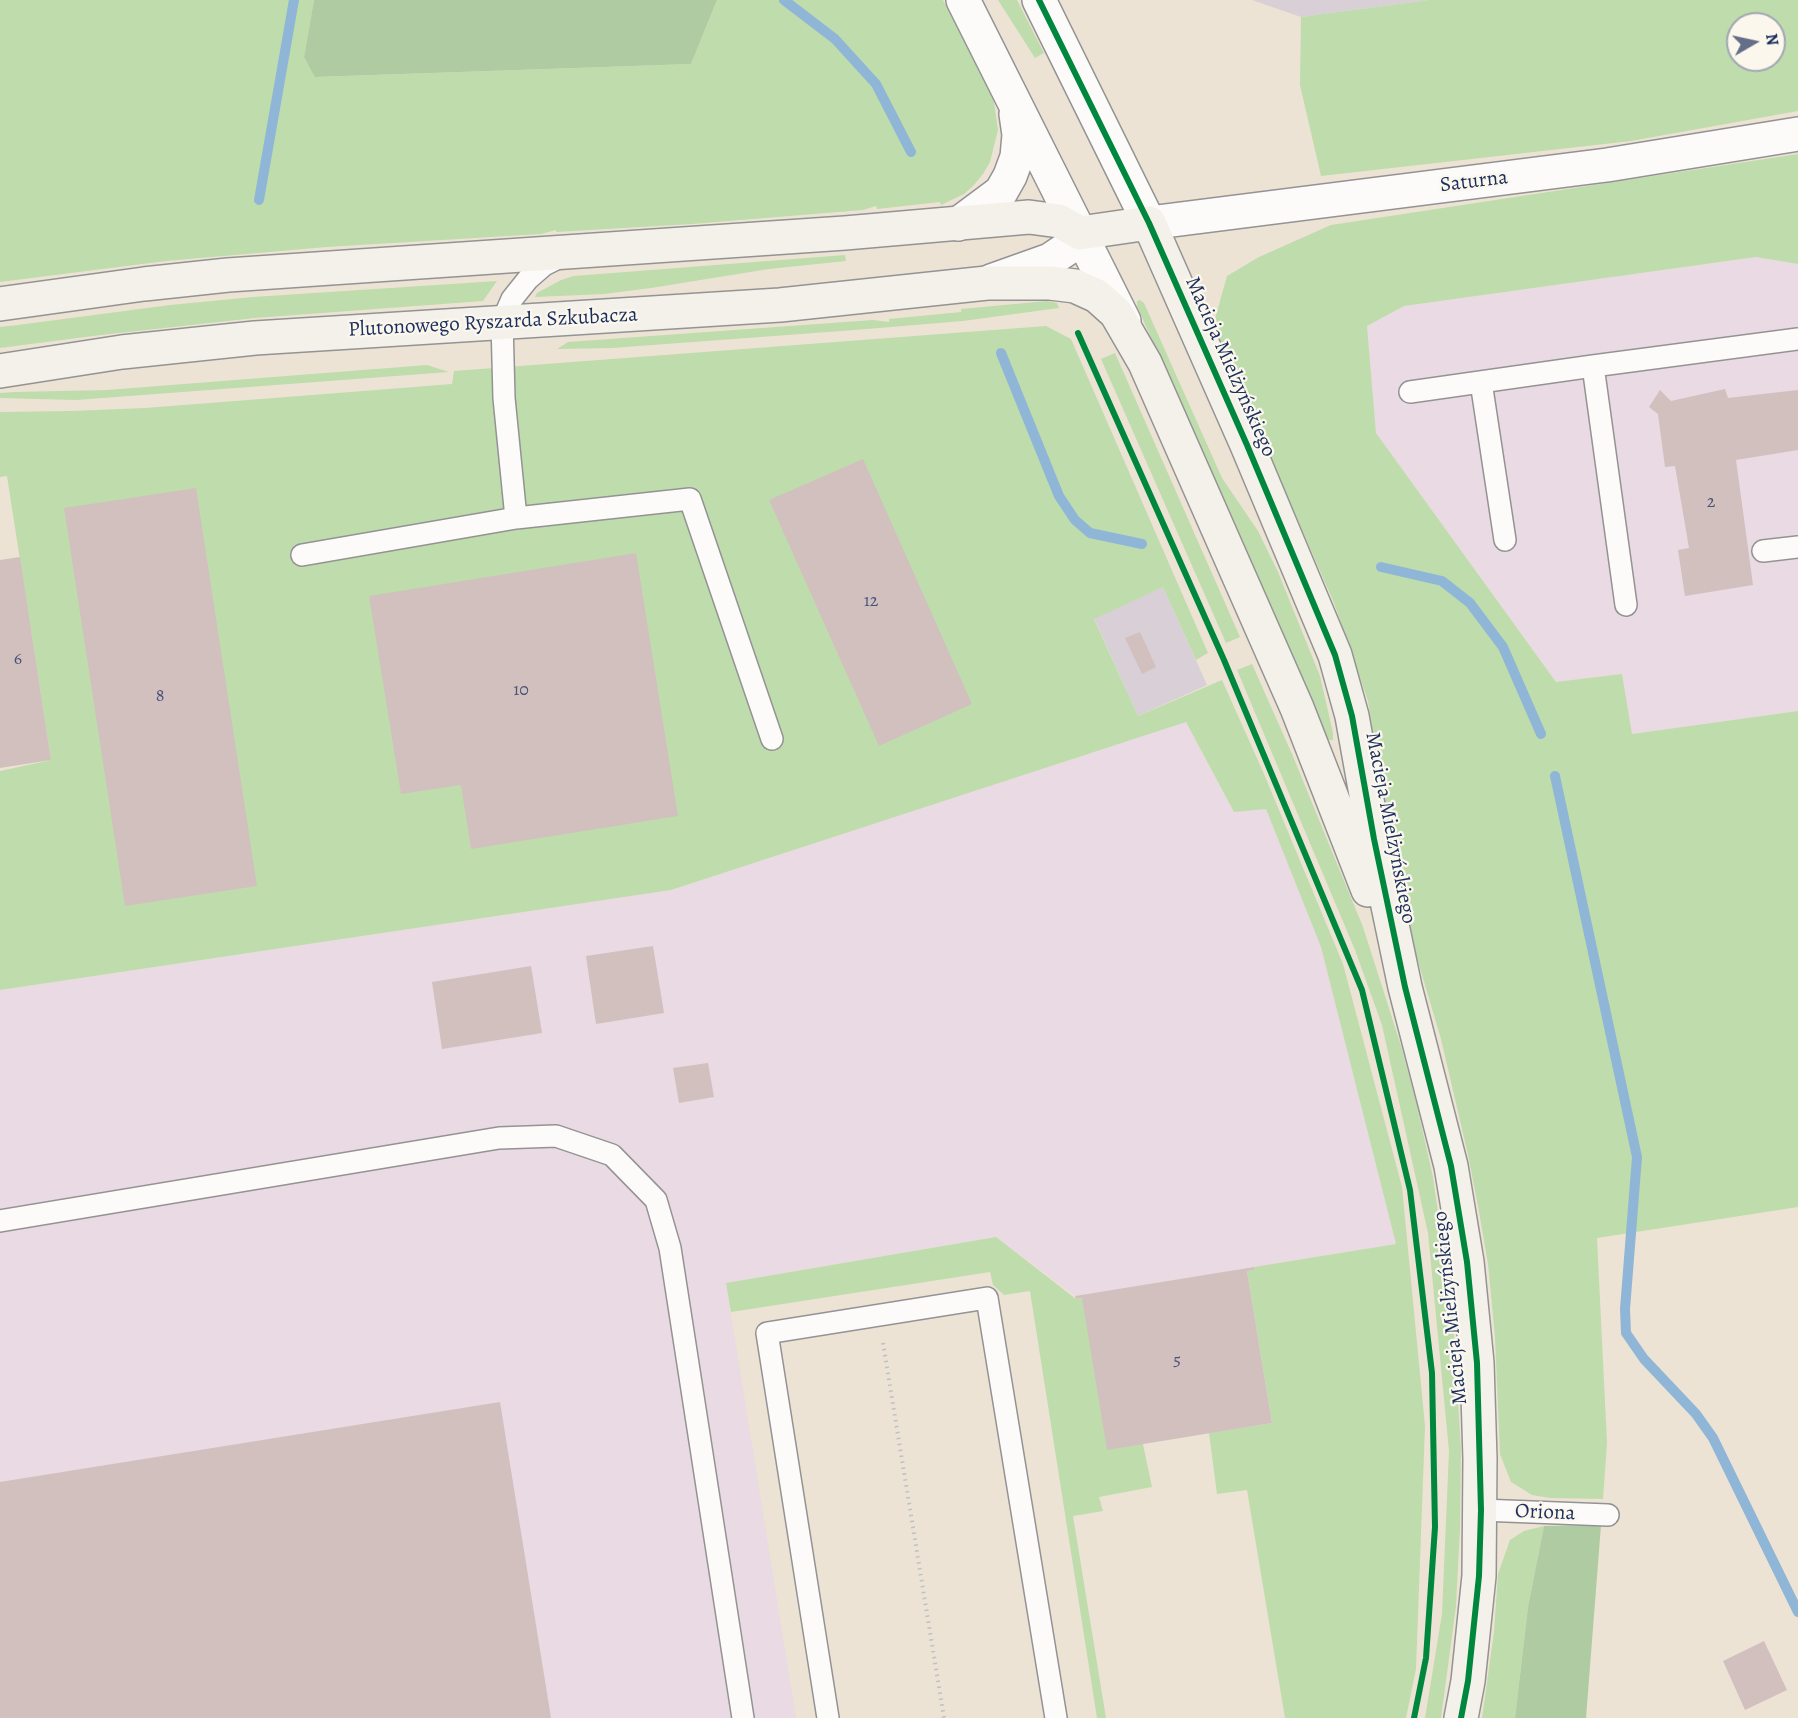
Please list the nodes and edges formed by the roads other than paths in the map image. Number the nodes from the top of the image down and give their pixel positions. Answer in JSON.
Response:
{"nodes":[{"id":1,"x":963,"y":0,"type":"edge"},
{"id":2,"x":1039,"y":0,"type":"edge"},
{"id":3,"x":1001,"y":73,"type":"junction"},
{"id":4,"x":1798,"y":134,"type":"edge"},
{"id":5,"x":1149,"y":223,"type":"junction"},
{"id":6,"x":958,"y":224,"type":"junction"},
{"id":7,"x":1080,"y":233,"type":"junction"},
{"id":8,"x":571,"y":252,"type":"junction"},
{"id":9,"x":987,"y":283,"type":"junction"},
{"id":10,"x":0,"y":304,"type":"edge"},
{"id":11,"x":502,"y":322,"type":"junction"},
{"id":12,"x":1798,"y":339,"type":"edge"},
{"id":13,"x":1145,"y":363,"type":"junction"},
{"id":14,"x":1593,"y":366,"type":"junction"},
{"id":15,"x":0,"y":371,"type":"edge"},
{"id":16,"x":1481,"y":382,"type":"junction"},
{"id":17,"x":1410,"y":392,"type":"dead end"},
{"id":18,"x":516,"y":518,"type":"junction"},
{"id":19,"x":1505,"y":540,"type":"dead end"},
{"id":20,"x":1798,"y":547,"type":"edge"},
{"id":21,"x":1762,"y":551,"type":"dead end"},
{"id":22,"x":302,"y":555,"type":"dead end"},
{"id":23,"x":1626,"y":606,"type":"dead end"},
{"id":24,"x":772,"y":739,"type":"dead end"},
{"id":25,"x":1405,"y":987,"type":"junction"},
{"id":26,"x":0,"y":1221,"type":"edge"},
{"id":27,"x":1480,"y":1510,"type":"junction"},
{"id":28,"x":1608,"y":1515,"type":"dead end"},
{"id":29,"x":743,"y":1718,"type":"edge"},
{"id":30,"x":828,"y":1718,"type":"edge"},
{"id":31,"x":1056,"y":1718,"type":"edge"},
{"id":32,"x":1461,"y":1718,"type":"edge"}],
"edges":[{"from":1,"to":3,"type":"street","name":"Macieja Mielżyńskiego"},
{"from":2,"to":5,"type":"street","name":"Macieja Mielżyńskiego"},
{"from":3,"to":6,"type":"street"},
{"from":3,"to":7,"type":"street","name":"Macieja Mielżyńskiego"},
{"from":4,"to":5,"type":"street","name":"Saturna"},
{"from":5,"to":7,"type":"street"},
{"from":5,"to":25,"type":"street","name":"Macieja Mielżyńskiego"},
{"from":6,"to":7,"type":"street"},
{"from":6,"to":8,"type":"street"},
{"from":7,"to":9,"type":"street","name":"Plutonowego Ryszarda Szkubacza"},
{"from":7,"to":13,"type":"street","name":"Macieja Mielżyńskiego"},
{"from":8,"to":10,"type":"street"},
{"from":8,"to":11,"type":"lane"},
{"from":9,"to":11,"type":"street","name":"Plutonowego Ryszarda Szkubacza"},
{"from":9,"to":13,"type":"street","name":"Plutonowego Ryszarda Szkubacza"},
{"from":11,"to":15,"type":"street","name":"Plutonowego Ryszarda Szkubacza"},
{"from":11,"to":18,"type":"lane"},
{"from":12,"to":14,"type":"lane"},
{"from":13,"to":25,"type":"street","name":"Macieja Mielżyńskiego"},
{"from":14,"to":16,"type":"lane"},
{"from":14,"to":23,"type":"lane"},
{"from":16,"to":17,"type":"lane"},
{"from":16,"to":19,"type":"lane"},
{"from":18,"to":22,"type":"lane"},
{"from":18,"to":24,"type":"lane"},
{"from":20,"to":21,"type":"lane"},
{"from":25,"to":27,"type":"street","name":"Macieja Mielżyńskiego"},
{"from":26,"to":29,"type":"lane"},
{"from":27,"to":28,"type":"lane","name":"Oriona"},
{"from":27,"to":32,"type":"street","name":"Macieja Mielżyńskiego"},
{"from":30,"to":31,"type":"lane"}]}
